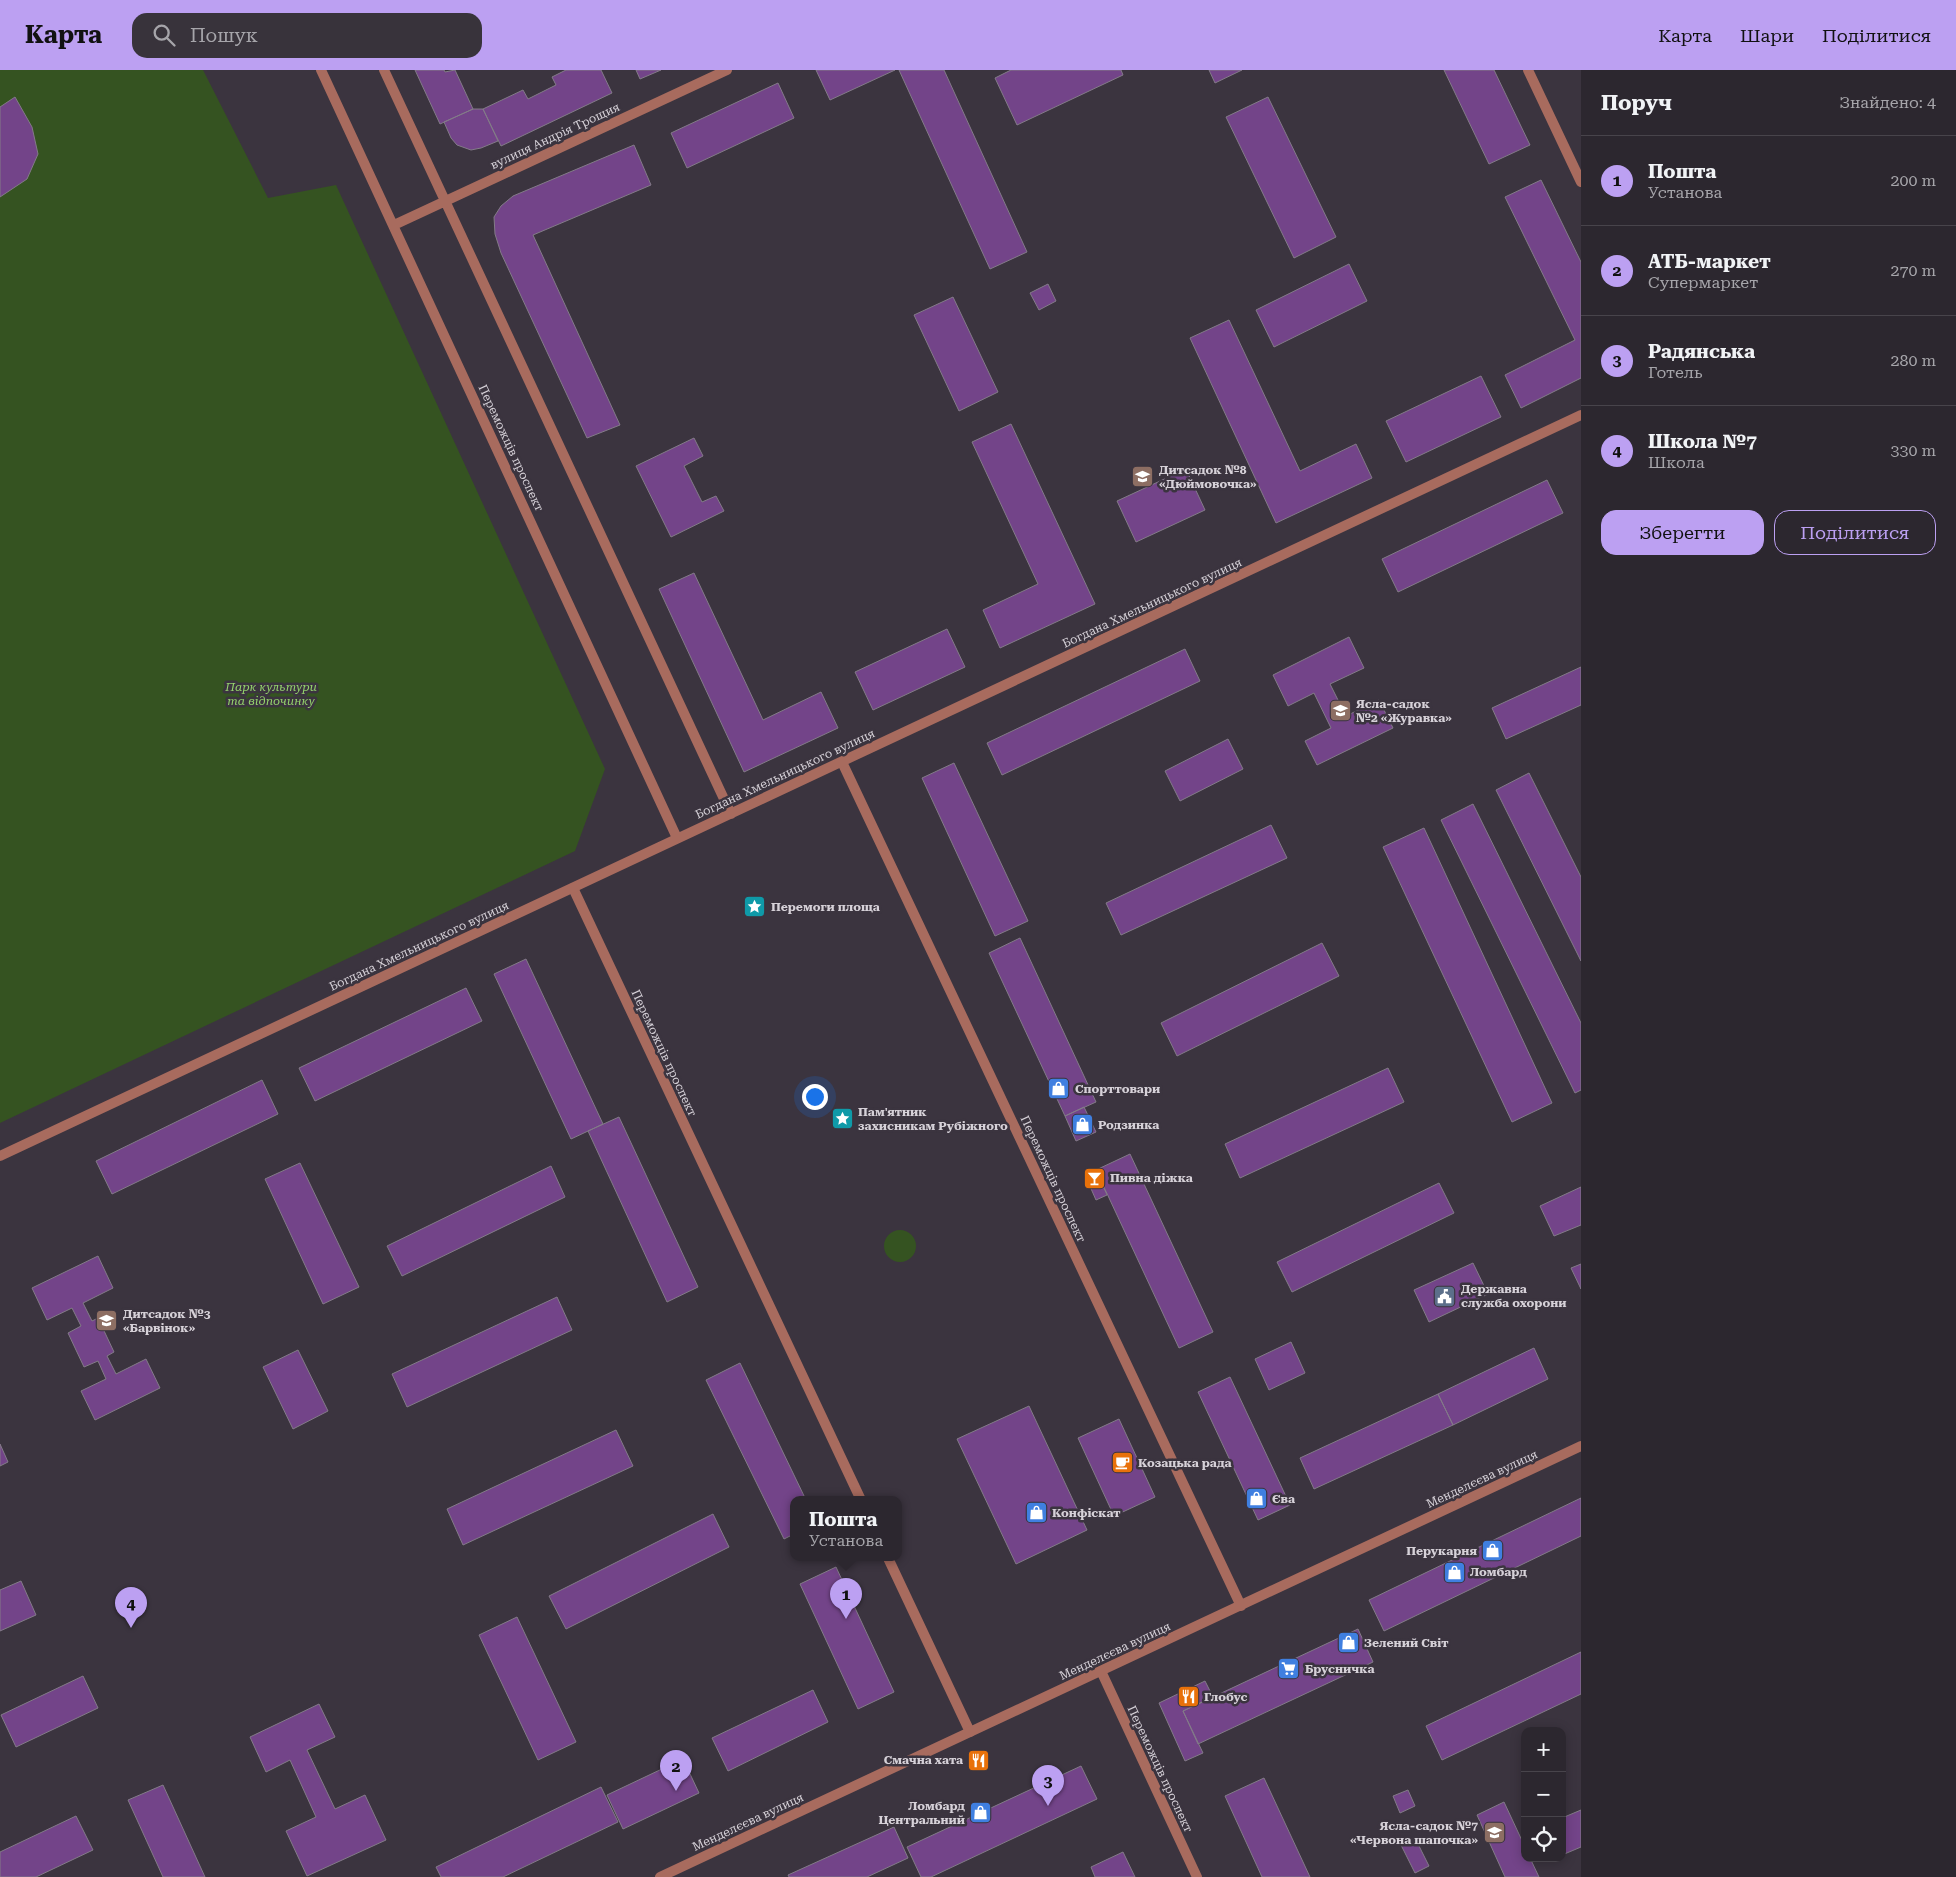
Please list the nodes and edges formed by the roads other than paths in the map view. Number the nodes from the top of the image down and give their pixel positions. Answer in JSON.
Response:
{"nodes":[{"id":1,"x":321,"y":70,"type":"edge"},
{"id":2,"x":384,"y":70,"type":"edge"},
{"id":3,"x":727,"y":70,"type":"edge"},
{"id":4,"x":1528,"y":70,"type":"edge"},
{"id":5,"x":1581,"y":182,"type":"edge"},
{"id":6,"x":444,"y":202,"type":"junction"},
{"id":7,"x":394,"y":225,"type":"junction"},
{"id":8,"x":1581,"y":414,"type":"edge"},
{"id":9,"x":842,"y":762,"type":"junction"},
{"id":10,"x":731,"y":814,"type":"junction"},
{"id":11,"x":677,"y":838,"type":"junction"},
{"id":12,"x":573,"y":888,"type":"junction"},
{"id":13,"x":0,"y":1156,"type":"edge"},
{"id":14,"x":1581,"y":1446,"type":"edge"},
{"id":15,"x":859,"y":1496,"type":"edge"},
{"id":16,"x":889,"y":1561,"type":"edge"},
{"id":17,"x":1242,"y":1606,"type":"junction"},
{"id":18,"x":1101,"y":1671,"type":"junction"},
{"id":19,"x":970,"y":1732,"type":"junction"},
{"id":20,"x":660,"y":1877,"type":"edge"},
{"id":21,"x":1197,"y":1877,"type":"edge"}],
"edges":[{"from":1,"to":7,"type":"street","name":"Переможців проспект"},
{"from":2,"to":6,"type":"street"},
{"from":3,"to":6,"type":"street","name":"вулиця Андрія Трощия"},
{"from":4,"to":5,"type":"street"},
{"from":6,"to":7,"type":"street","name":"вулиця Андрія Трощия"},
{"from":6,"to":10,"type":"street"},
{"from":7,"to":11,"type":"street","name":"Переможців проспект"},
{"from":8,"to":9,"type":"street","name":"Богдана Хмельницького вулиця"},
{"from":9,"to":10,"type":"street","name":"Богдана Хмельницького вулиця"},
{"from":9,"to":17,"type":"street","name":"Переможців проспект"},
{"from":10,"to":11,"type":"street","name":"Богдана Хмельницького вулиця"},
{"from":11,"to":12,"type":"street","name":"Богдана Хмельницького вулиця"},
{"from":12,"to":13,"type":"street","name":"Богдана Хмельницького вулиця"},
{"from":12,"to":15,"type":"street","name":"Переможців проспект"},
{"from":14,"to":17,"type":"street","name":"Менделєєва вулиця"},
{"from":16,"to":19,"type":"street"},
{"from":17,"to":18,"type":"street","name":"Менделєєва вулиця"},
{"from":18,"to":19,"type":"street","name":"Менделєєва вулиця"},
{"from":18,"to":21,"type":"street","name":"Переможців проспект"},
{"from":19,"to":20,"type":"street","name":"Менделєєва вулиця"}]}
